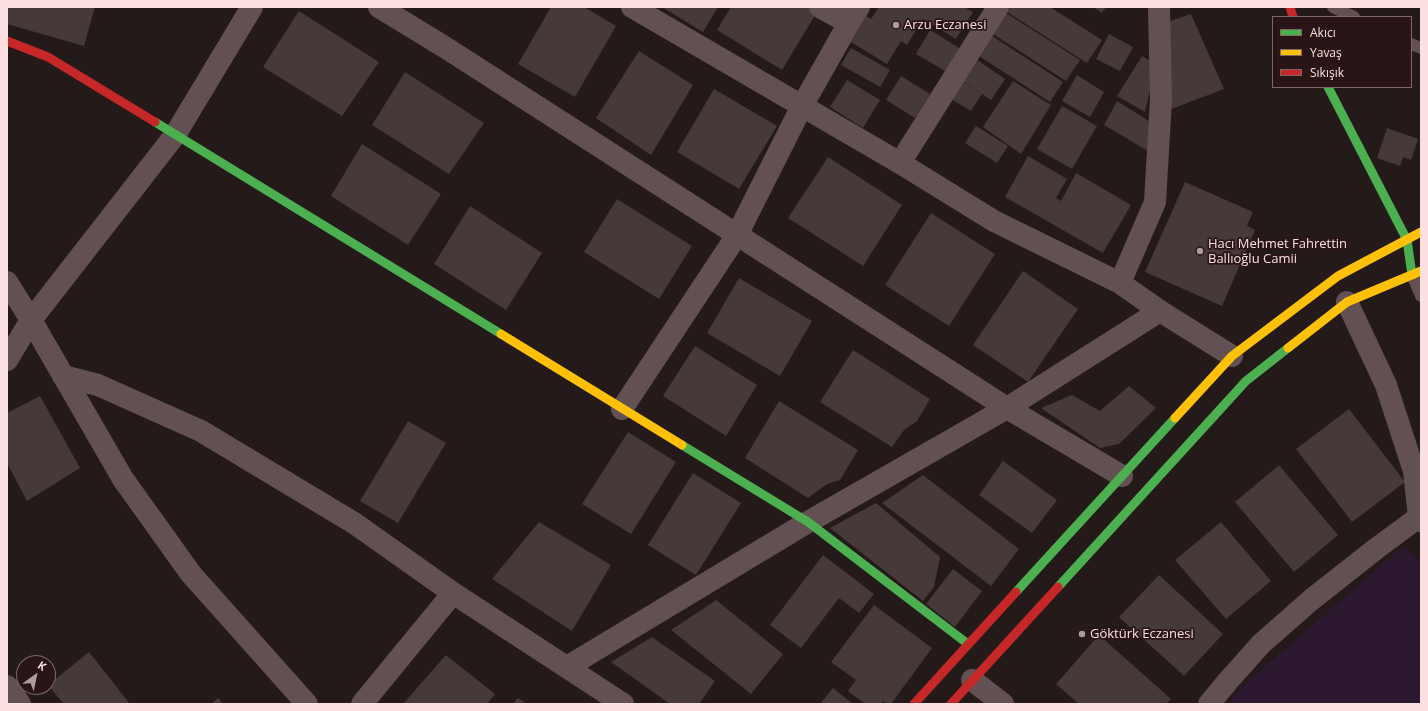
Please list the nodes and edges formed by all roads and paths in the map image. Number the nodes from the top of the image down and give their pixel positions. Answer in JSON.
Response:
{"nodes":[{"id":1,"x":252,"y":7,"type":"edge"},
{"id":2,"x":379,"y":7,"type":"edge"},
{"id":3,"x":632,"y":7,"type":"edge"},
{"id":4,"x":820,"y":7,"type":"edge"},
{"id":5,"x":998,"y":7,"type":"edge"},
{"id":6,"x":1159,"y":7,"type":"edge"},
{"id":7,"x":1333,"y":7,"type":"edge"},
{"id":8,"x":854,"y":15,"type":"edge"},
{"id":9,"x":1352,"y":16,"type":"edge"},
{"id":10,"x":7,"y":41,"type":"edge"},
{"id":11,"x":1329,"y":88,"type":"edge"},
{"id":12,"x":802,"y":106,"type":"junction"},
{"id":13,"x":175,"y":135,"type":"junction"},
{"id":14,"x":900,"y":163,"type":"junction"},
{"id":15,"x":1421,"y":232,"type":"edge"},
{"id":16,"x":736,"y":235,"type":"junction"},
{"id":17,"x":1407,"y":240,"type":"junction"},
{"id":18,"x":1417,"y":273,"type":"edge"},
{"id":19,"x":7,"y":282,"type":"edge"},
{"id":20,"x":1120,"y":283,"type":"junction"},
{"id":21,"x":1421,"y":296,"type":"edge"},
{"id":22,"x":1347,"y":302,"type":"junction"},
{"id":23,"x":1160,"y":311,"type":"junction"},
{"id":24,"x":31,"y":320,"type":"junction"},
{"id":25,"x":1232,"y":356,"type":"junction"},
{"id":26,"x":7,"y":360,"type":"edge"},
{"id":27,"x":63,"y":376,"type":"junction"},
{"id":28,"x":1007,"y":408,"type":"junction"},
{"id":29,"x":622,"y":409,"type":"junction"},
{"id":30,"x":1122,"y":476,"type":"junction"},
{"id":31,"x":1420,"y":519,"type":"edge"},
{"id":32,"x":808,"y":522,"type":"junction"},
{"id":33,"x":453,"y":593,"type":"junction"},
{"id":34,"x":968,"y":644,"type":"junction"},
{"id":35,"x":567,"y":667,"type":"junction"},
{"id":36,"x":972,"y":680,"type":"junction"},
{"id":37,"x":7,"y":686,"type":"edge"},
{"id":38,"x":20,"y":704,"type":"edge"},
{"id":39,"x":307,"y":704,"type":"edge"},
{"id":40,"x":362,"y":704,"type":"edge"},
{"id":41,"x":622,"y":704,"type":"edge"},
{"id":42,"x":914,"y":704,"type":"edge"},
{"id":43,"x":951,"y":704,"type":"edge"},
{"id":44,"x":1003,"y":704,"type":"edge"},
{"id":45,"x":1209,"y":704,"type":"edge"}],
"edges":[{"from":1,"to":13,"type":"street"},
{"from":2,"to":16,"type":"street"},
{"from":3,"to":12,"type":"street"},
{"from":4,"to":8,"type":"street"},
{"from":5,"to":14,"type":"street"},
{"from":6,"to":20,"type":"street"},
{"from":7,"to":9,"type":"lane"},
{"from":8,"to":12,"type":"street"},
{"from":10,"to":13,"type":"street"},
{"from":11,"to":17,"type":"street"},
{"from":12,"to":14,"type":"street"},
{"from":12,"to":16,"type":"street"},
{"from":13,"to":24,"type":"street"},
{"from":13,"to":29,"type":"street"},
{"from":14,"to":20,"type":"street"},
{"from":15,"to":17,"type":"street"},
{"from":16,"to":28,"type":"street"},
{"from":16,"to":29,"type":"street"},
{"from":17,"to":18,"type":"street"},
{"from":17,"to":25,"type":"street"},
{"from":18,"to":21,"type":"lane"},
{"from":18,"to":22,"type":"street"},
{"from":19,"to":24,"type":"street"},
{"from":20,"to":23,"type":"street"},
{"from":22,"to":31,"type":"street"},
{"from":22,"to":36,"type":"street"},
{"from":23,"to":25,"type":"street"},
{"from":23,"to":28,"type":"street"},
{"from":24,"to":26,"type":"street"},
{"from":24,"to":27,"type":"street"},
{"from":25,"to":30,"type":"street"},
{"from":27,"to":33,"type":"street"},
{"from":27,"to":39,"type":"street"},
{"from":28,"to":30,"type":"street"},
{"from":28,"to":32,"type":"street"},
{"from":29,"to":32,"type":"street"},
{"from":30,"to":34,"type":"street"},
{"from":31,"to":45,"type":"street"},
{"from":32,"to":34,"type":"street"},
{"from":32,"to":35,"type":"street"},
{"from":33,"to":35,"type":"street"},
{"from":33,"to":40,"type":"street"},
{"from":34,"to":42,"type":"street"},
{"from":35,"to":41,"type":"street"},
{"from":36,"to":43,"type":"street"},
{"from":36,"to":44,"type":"street"},
{"from":37,"to":38,"type":"street"}]}
